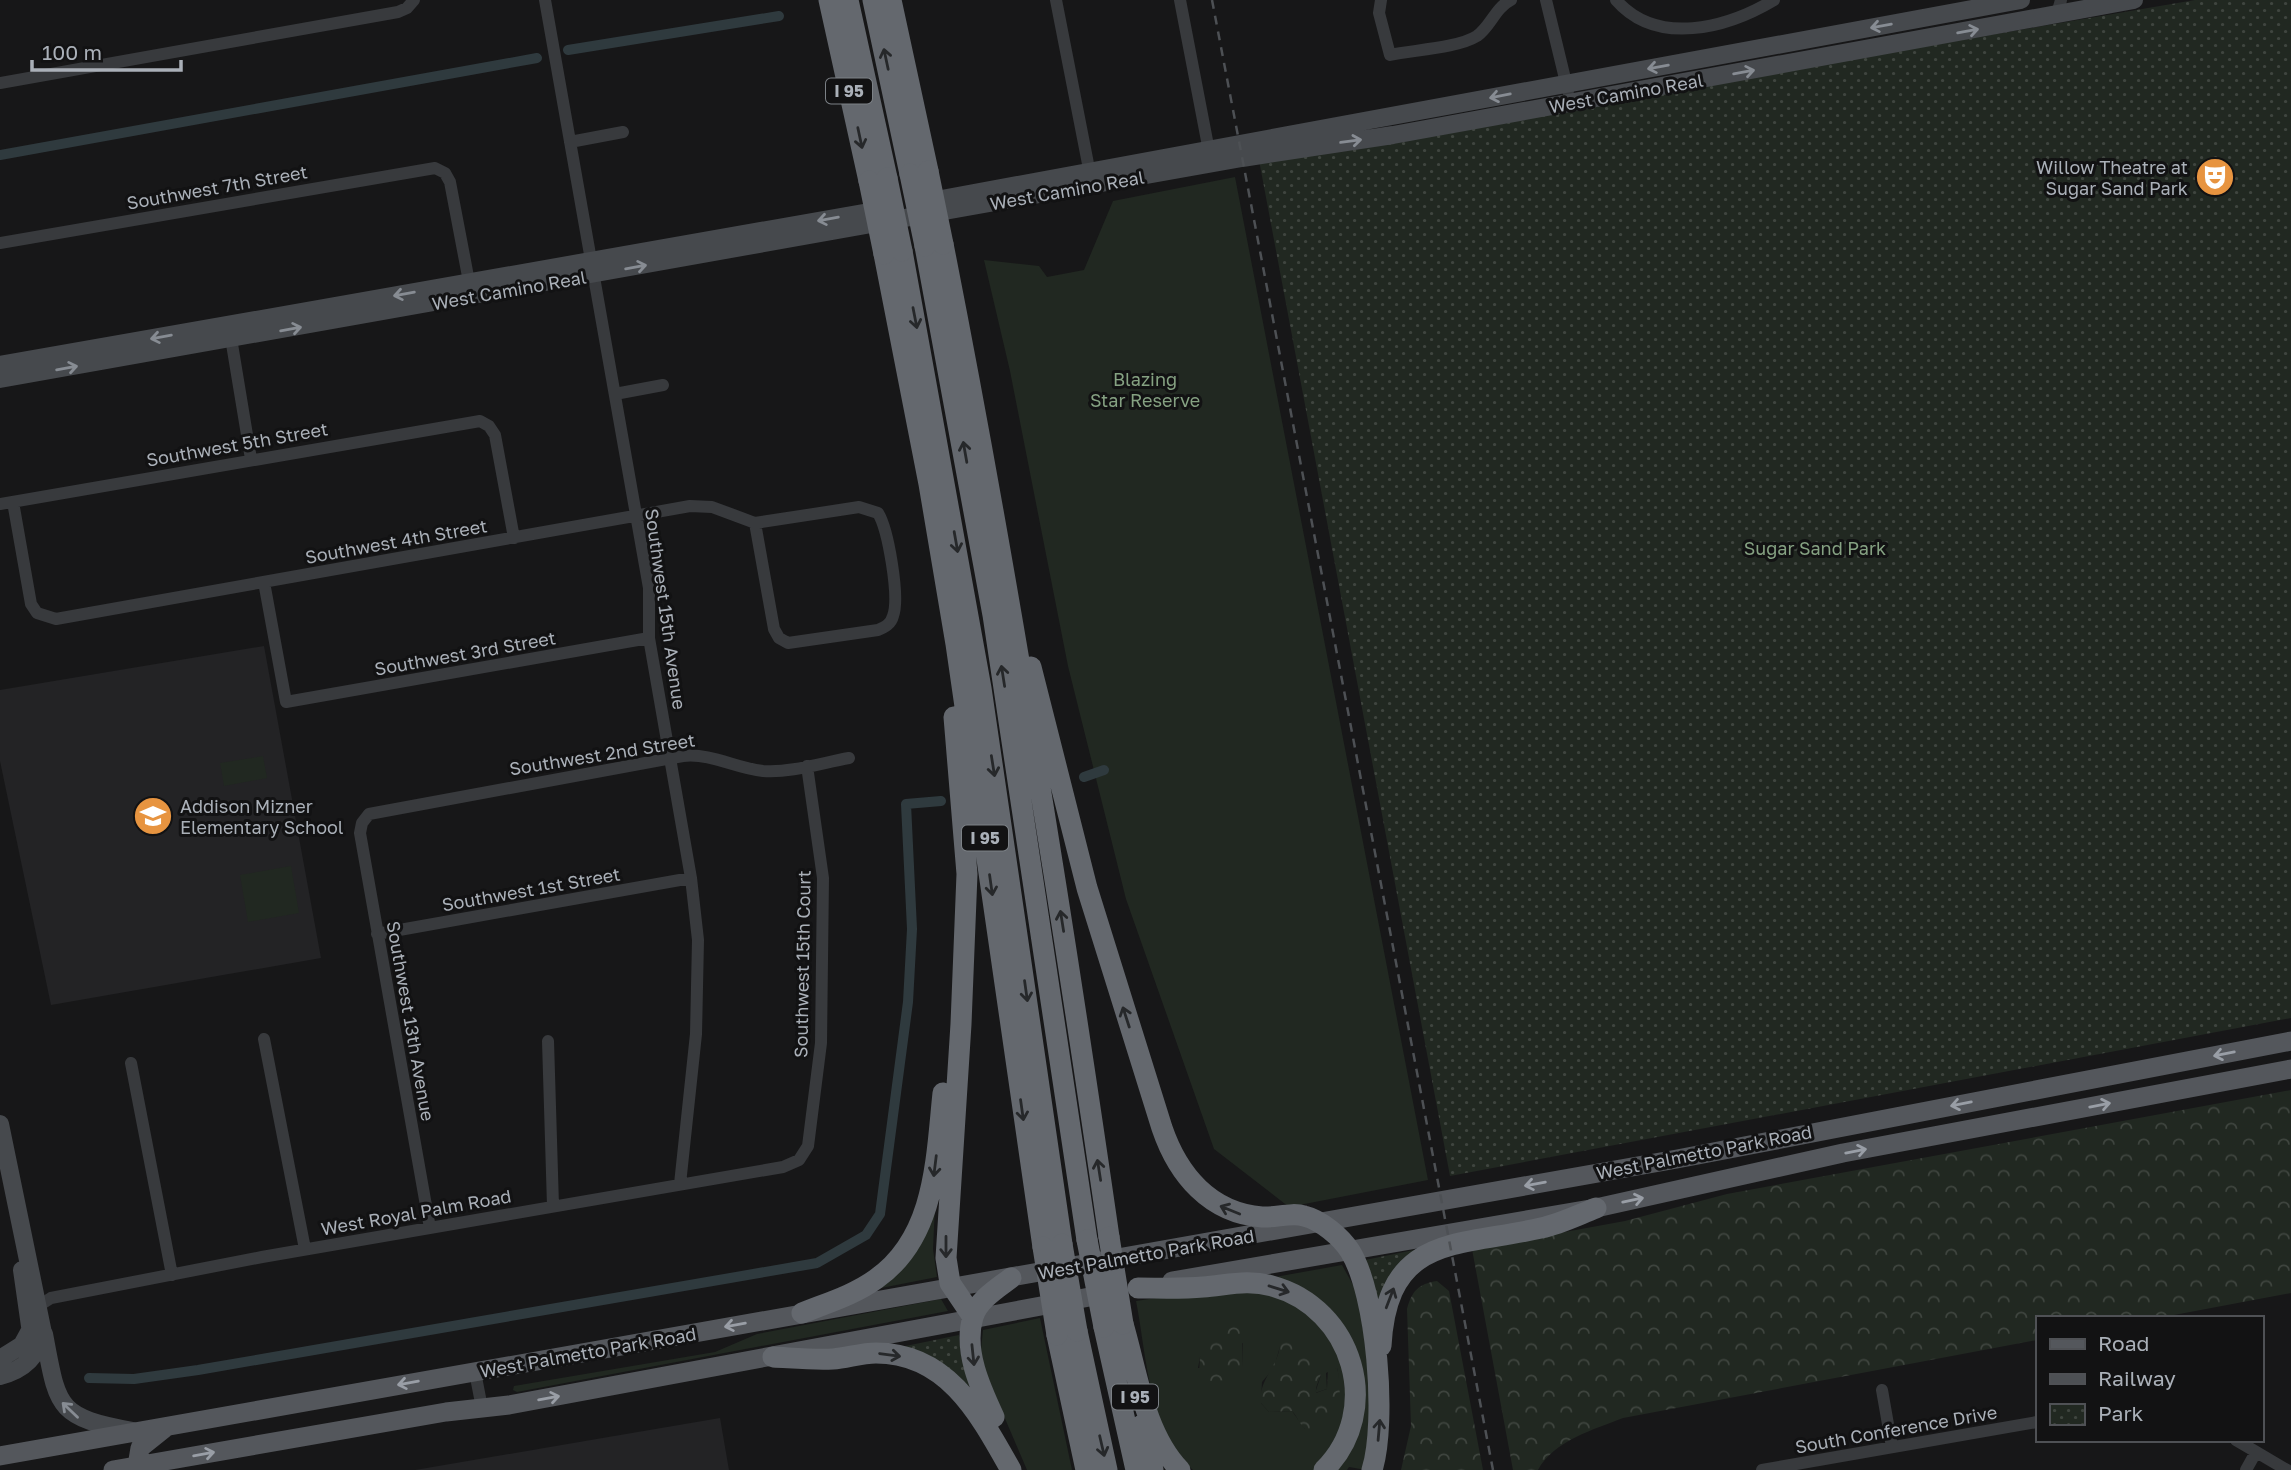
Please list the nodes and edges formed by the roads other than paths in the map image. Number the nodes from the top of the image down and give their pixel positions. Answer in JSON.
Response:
{"nodes":[{"id":1,"x":545,"y":0,"type":"edge"},
{"id":2,"x":829,"y":0,"type":"edge"},
{"id":3,"x":848,"y":0,"type":"edge"},
{"id":4,"x":873,"y":0,"type":"edge"},
{"id":5,"x":891,"y":0,"type":"edge"},
{"id":6,"x":1056,"y":0,"type":"edge"},
{"id":7,"x":1180,"y":0,"type":"edge"},
{"id":8,"x":1381,"y":0,"type":"edge"},
{"id":9,"x":1511,"y":0,"type":"edge"},
{"id":10,"x":1546,"y":0,"type":"edge"},
{"id":11,"x":1616,"y":0,"type":"edge"},
{"id":12,"x":1774,"y":0,"type":"edge"},
{"id":13,"x":2021,"y":0,"type":"edge"},
{"id":14,"x":2134,"y":0,"type":"edge"},
{"id":15,"x":412,"y":2,"type":"edge"},
{"id":16,"x":2056,"y":5,"type":"edge"},
{"id":17,"x":0,"y":83,"type":"edge"},
{"id":18,"x":1567,"y":83,"type":"junction"},
{"id":19,"x":1571,"y":104,"type":"junction"},
{"id":20,"x":623,"y":132,"type":"dead end"},
{"id":21,"x":570,"y":142,"type":"junction"},
{"id":22,"x":1209,"y":151,"type":"junction"},
{"id":23,"x":919,"y":172,"type":"junction"},
{"id":24,"x":1091,"y":179,"type":"junction"},
{"id":25,"x":878,"y":180,"type":"junction"},
{"id":26,"x":0,"y":243,"type":"edge"},
{"id":27,"x":934,"y":245,"type":"junction"},
{"id":28,"x":893,"y":252,"type":"junction"},
{"id":29,"x":593,"y":267,"type":"junction"},
{"id":30,"x":471,"y":289,"type":"junction"},
{"id":31,"x":230,"y":332,"type":"junction"},
{"id":32,"x":0,"y":365,"type":"edge"},
{"id":33,"x":0,"y":379,"type":"edge"},
{"id":34,"x":663,"y":385,"type":"dead end"},
{"id":35,"x":615,"y":394,"type":"junction"},
{"id":36,"x":917,"y":431,"type":"junction"},
{"id":37,"x":251,"y":459,"type":"junction"},
{"id":38,"x":6,"y":503,"type":"edge"},
{"id":39,"x":636,"y":516,"type":"junction"},
{"id":40,"x":755,"y":523,"type":"junction"},
{"id":41,"x":514,"y":538,"type":"junction"},
{"id":42,"x":264,"y":582,"type":"junction"},
{"id":43,"x":1010,"y":612,"type":"junction"},
{"id":44,"x":649,"y":638,"type":"junction"},
{"id":45,"x":670,"y":758,"type":"junction"},
{"id":46,"x":849,"y":758,"type":"dead end"},
{"id":47,"x":807,"y":766,"type":"junction"},
{"id":48,"x":364,"y":820,"type":"joint"},
{"id":49,"x":691,"y":878,"type":"junction"},
{"id":50,"x":377,"y":934,"type":"junction"},
{"id":51,"x":963,"y":978,"type":"junction"},
{"id":52,"x":264,"y":1039,"type":"dead end"},
{"id":53,"x":548,"y":1041,"type":"dead end"},
{"id":54,"x":2291,"y":1041,"type":"edge"},
{"id":55,"x":131,"y":1063,"type":"dead end"},
{"id":56,"x":2291,"y":1069,"type":"edge"},
{"id":57,"x":2028,"y":1091,"type":"junction"},
{"id":58,"x":2032,"y":1117,"type":"junction"},
{"id":59,"x":0,"y":1124,"type":"edge"},
{"id":60,"x":800,"y":1160,"type":"joint"},
{"id":61,"x":680,"y":1184,"type":"junction"},
{"id":62,"x":554,"y":1206,"type":"junction"},
{"id":63,"x":1596,"y":1208,"type":"junction"},
{"id":64,"x":1319,"y":1223,"type":"junction"},
{"id":65,"x":430,"y":1228,"type":"junction"},
{"id":66,"x":1053,"y":1246,"type":"junction"},
{"id":67,"x":305,"y":1249,"type":"junction"},
{"id":68,"x":1349,"y":1250,"type":"junction"},
{"id":69,"x":27,"y":1257,"type":"junction"},
{"id":70,"x":172,"y":1275,"type":"junction"},
{"id":71,"x":1011,"y":1278,"type":"junction"},
{"id":72,"x":953,"y":1288,"type":"junction"},
{"id":73,"x":1138,"y":1288,"type":"junction"},
{"id":74,"x":40,"y":1305,"type":"junction"},
{"id":75,"x":802,"y":1313,"type":"junction"},
{"id":76,"x":973,"y":1317,"type":"junction"},
{"id":77,"x":1114,"y":1325,"type":"junction"},
{"id":78,"x":37,"y":1333,"type":"junction"},
{"id":79,"x":1068,"y":1333,"type":"junction"},
{"id":80,"x":773,"y":1357,"type":"junction"},
{"id":81,"x":0,"y":1359,"type":"edge"},
{"id":82,"x":475,"y":1372,"type":"junction"},
{"id":83,"x":0,"y":1376,"type":"edge"},
{"id":84,"x":1379,"y":1390,"type":"junction"},
{"id":85,"x":1882,"y":1390,"type":"dead end"},
{"id":86,"x":482,"y":1408,"type":"junction"},
{"id":87,"x":2036,"y":1422,"type":"edge"},
{"id":88,"x":169,"y":1425,"type":"junction"},
{"id":89,"x":133,"y":1431,"type":"junction"},
{"id":90,"x":2238,"y":1442,"type":"edge"},
{"id":91,"x":1892,"y":1447,"type":"junction"},
{"id":92,"x":2256,"y":1452,"type":"junction"},
{"id":93,"x":0,"y":1456,"type":"edge"},
{"id":94,"x":1084,"y":1461,"type":"edge"},
{"id":95,"x":137,"y":1466,"type":"junction"},
{"id":96,"x":1147,"y":1469,"type":"edge"},
{"id":97,"x":113,"y":1470,"type":"edge"},
{"id":98,"x":1011,"y":1470,"type":"edge"},
{"id":99,"x":1018,"y":1470,"type":"edge"},
{"id":100,"x":1107,"y":1470,"type":"edge"},
{"id":101,"x":1180,"y":1470,"type":"edge"},
{"id":102,"x":1324,"y":1470,"type":"edge"},
{"id":103,"x":1372,"y":1470,"type":"edge"},
{"id":104,"x":1762,"y":1470,"type":"edge"},
{"id":105,"x":2246,"y":1470,"type":"edge"},
{"id":106,"x":2287,"y":1470,"type":"edge"}],
"edges":[{"from":1,"to":21,"type":"street","name":"Southwest 15th Avenue"},
{"from":2,"to":25,"type":"highway","number":"I 95","one_way":true},
{"from":3,"to":25,"type":"highway"},
{"from":23,"to":4,"type":"highway","one_way":true},
{"from":5,"to":23,"type":"highway","number":"I 95"},
{"from":6,"to":24,"type":"street"},
{"from":7,"to":22,"type":"street"},
{"from":8,"to":9,"type":"street"},
{"from":10,"to":18,"type":"street"},
{"from":11,"to":12,"type":"street"},
{"from":13,"to":18,"type":"street","name":"West Camino Real","one_way":true},
{"from":14,"to":16,"type":"street","name":"West Camino Real"},
{"from":15,"to":17,"type":"street"},
{"from":19,"to":16,"type":"street","name":"West Camino Real","one_way":true},
{"from":18,"to":19,"type":"street"},
{"from":18,"to":22,"type":"street","name":"West Camino Real","one_way":true},
{"from":24,"to":19,"type":"street","name":"West Camino Real","one_way":true},
{"from":20,"to":21,"type":"street"},
{"from":21,"to":29,"type":"street","name":"Southwest 15th Avenue"},
{"from":22,"to":24,"type":"street","name":"West Camino Real"},
{"from":23,"to":27,"type":"highway","number":"I 95","bridge":true},
{"from":24,"to":29,"type":"street","name":"West Camino Real"},
{"from":25,"to":28,"type":"highway","number":"I 95","bridge":true},
{"from":26,"to":30,"type":"street","name":"Southwest 7th Street"},
{"from":27,"to":43,"type":"highway","number":"I 95"},
{"from":77,"to":27,"type":"highway","one_way":true,"bridge":true},
{"from":28,"to":36,"type":"highway","number":"I 95"},
{"from":28,"to":66,"type":"highway","one_way":true},
{"from":29,"to":30,"type":"street","name":"West Camino Real"},
{"from":29,"to":35,"type":"street","name":"Southwest 15th Avenue"},
{"from":30,"to":31,"type":"street","name":"West Camino Real"},
{"from":31,"to":32,"type":"street","name":"West Camino Real","one_way":true},
{"from":33,"to":31,"type":"street","name":"West Camino Real","one_way":true},
{"from":31,"to":37,"type":"street"},
{"from":34,"to":35,"type":"street"},
{"from":35,"to":39,"type":"street","name":"Southwest 15th Avenue"},
{"from":36,"to":51,"type":"highway"},
{"from":36,"to":66,"type":"highway","number":"I 95","one_way":true},
{"from":37,"to":38,"type":"street","name":"Southwest 5th Street"},
{"from":37,"to":41,"type":"street","name":"Southwest 5th Street"},
{"from":38,"to":42,"type":"street","name":"Southwest 4th Street"},
{"from":39,"to":40,"type":"street","name":"Southwest 4th Street"},
{"from":39,"to":41,"type":"street","name":"Southwest 4th Street"},
{"from":39,"to":44,"type":"street","name":"Southwest 15th Avenue"},
{"from":40,"to":40,"type":"street"},
{"from":41,"to":42,"type":"street","name":"Southwest 4th Street"},
{"from":42,"to":44,"type":"street","name":"Southwest 3rd Street"},
{"from":64,"to":43,"type":"highway","one_way":true},
{"from":77,"to":43,"type":"highway","number":"I 95","one_way":true,"bridge":true},
{"from":44,"to":45,"type":"street","name":"Southwest 15th Avenue"},
{"from":45,"to":47,"type":"street","name":"Southwest 2nd Street"},
{"from":45,"to":48,"type":"street","name":"Southwest 2nd Street"},
{"from":45,"to":49,"type":"street","name":"Southwest 15th Avenue"},
{"from":46,"to":47,"type":"street","name":"Southwest 2nd Street"},
{"from":47,"to":60,"type":"street","name":"Southwest 15th Court"},
{"from":48,"to":50,"type":"street","name":"Southwest 13th Avenue"},
{"from":49,"to":50,"type":"street","name":"Southwest 1st Street"},
{"from":49,"to":61,"type":"street","name":"Southwest 15th Avenue"},
{"from":50,"to":65,"type":"street","name":"Southwest 13th Avenue"},
{"from":51,"to":72,"type":"highway","one_way":true},
{"from":51,"to":75,"type":"highway","one_way":true},
{"from":52,"to":67,"type":"street"},
{"from":53,"to":62,"type":"street"},
{"from":54,"to":57,"type":"main road","name":"West Palmetto Park Road","one_way":true},
{"from":55,"to":70,"type":"street"},
{"from":58,"to":56,"type":"main road","name":"West Palmetto Park Road","one_way":true},
{"from":57,"to":58,"type":"main road"},
{"from":57,"to":64,"type":"main road","name":"West Palmetto Park Road","one_way":true},
{"from":63,"to":58,"type":"main road","name":"West Palmetto Park Road","one_way":true},
{"from":59,"to":69,"type":"street"},
{"from":60,"to":61,"type":"street","name":"West Royal Palm Road"},
{"from":61,"to":62,"type":"street","name":"West Royal Palm Road"},
{"from":62,"to":65,"type":"street","name":"West Royal Palm Road"},
{"from":63,"to":68,"type":"main road","name":"West Palmetto Park Road"},
{"from":84,"to":63,"type":"highway","one_way":true},
{"from":64,"to":68,"type":"highway"},
{"from":64,"to":71,"type":"main road","name":"West Palmetto Park Road"},
{"from":65,"to":67,"type":"street","name":"West Royal Palm Road"},
{"from":66,"to":79,"type":"highway","number":"I 95","bridge":true},
{"from":67,"to":70,"type":"street","name":"West Royal Palm Road"},
{"from":68,"to":73,"type":"main road","name":"West Palmetto Park Road"},
{"from":68,"to":84,"type":"highway"},
{"from":69,"to":74,"type":"street"},
{"from":69,"to":78,"type":"street"},
{"from":70,"to":74,"type":"street","name":"West Royal Palm Road"},
{"from":71,"to":72,"type":"main road","name":"West Palmetto Park Road"},
{"from":71,"to":76,"type":"highway"},
{"from":72,"to":75,"type":"main road","name":"West Palmetto Park Road"},
{"from":72,"to":76,"type":"highway"},
{"from":73,"to":76,"type":"main road","name":"West Palmetto Park Road"},
{"from":73,"to":102,"type":"highway","one_way":true},
{"from":74,"to":78,"type":"street"},
{"from":75,"to":82,"type":"main road","name":"West Palmetto Park Road","one_way":true},
{"from":76,"to":80,"type":"main road","name":"West Palmetto Park Road"},
{"from":76,"to":99,"type":"highway","one_way":true},
{"from":77,"to":96,"type":"highway","number":"I 95"},
{"from":77,"to":96,"type":"highway"},
{"from":77,"to":101,"type":"highway"},
{"from":78,"to":81,"type":"street"},
{"from":78,"to":83,"type":"street"},
{"from":89,"to":78,"type":"street","one_way":true},
{"from":79,"to":94,"type":"highway","number":"I 95"},
{"from":79,"to":100,"type":"highway","one_way":true},
{"from":86,"to":80,"type":"main road","name":"West Palmetto Park Road","one_way":true},
{"from":80,"to":98,"type":"highway","one_way":true},
{"from":82,"to":86,"type":"street"},
{"from":82,"to":88,"type":"main road","name":"West Palmetto Park Road","one_way":true},
{"from":103,"to":84,"type":"highway","one_way":true},
{"from":85,"to":91,"type":"street"},
{"from":95,"to":86,"type":"main road","name":"West Palmetto Park Road","one_way":true},
{"from":87,"to":91,"type":"street","name":"South Conference Drive"},
{"from":88,"to":89,"type":"main road","name":"West Palmetto Park Road"},
{"from":88,"to":95,"type":"main road"},
{"from":89,"to":93,"type":"main road","name":"West Palmetto Park Road"},
{"from":90,"to":92,"type":"street"},
{"from":91,"to":104,"type":"street","name":"South Conference Drive"},
{"from":92,"to":105,"type":"street"},
{"from":92,"to":106,"type":"street"},
{"from":95,"to":97,"type":"main road","name":"West Palmetto Park Road"}]}
